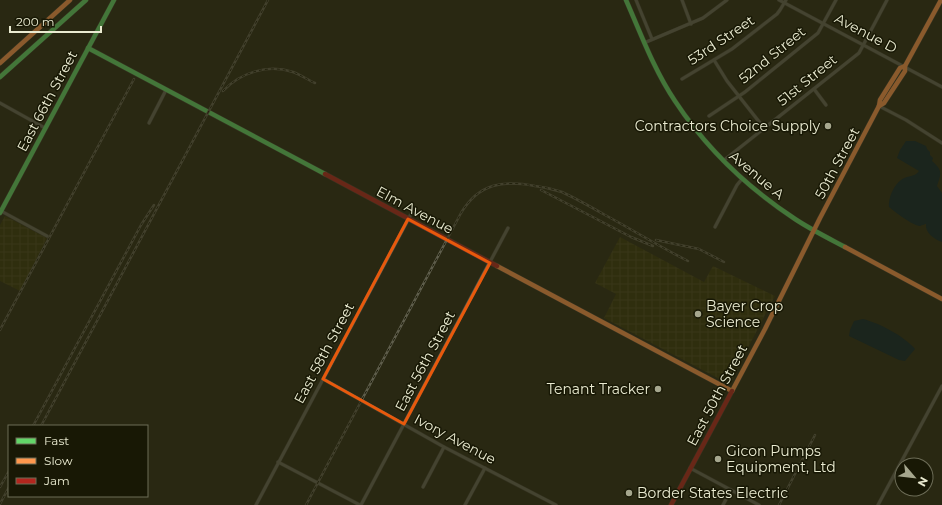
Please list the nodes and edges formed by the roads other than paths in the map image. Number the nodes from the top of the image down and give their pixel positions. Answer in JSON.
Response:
{"nodes":[{"id":1,"x":86,"y":0,"type":"edge"},
{"id":2,"x":114,"y":0,"type":"edge"},
{"id":3,"x":626,"y":0,"type":"edge"},
{"id":4,"x":636,"y":0,"type":"edge"},
{"id":5,"x":682,"y":0,"type":"edge"},
{"id":6,"x":727,"y":0,"type":"edge"},
{"id":7,"x":779,"y":0,"type":"edge"},
{"id":8,"x":836,"y":0,"type":"edge"},
{"id":9,"x":887,"y":0,"type":"edge"},
{"id":10,"x":941,"y":0,"type":"edge"},
{"id":11,"x":68,"y":1,"type":"edge"},
{"id":12,"x":785,"y":1,"type":"edge"},
{"id":13,"x":44,"y":24,"type":"junction"},
{"id":14,"x":691,"y":24,"type":"junction"},
{"id":15,"x":824,"y":24,"type":"junction"},
{"id":16,"x":50,"y":32,"type":"junction"},
{"id":17,"x":652,"y":39,"type":"junction"},
{"id":18,"x":644,"y":42,"type":"junction"},
{"id":19,"x":863,"y":45,"type":"junction"},
{"id":20,"x":88,"y":48,"type":"junction"},
{"id":21,"x":714,"y":60,"type":"junction"},
{"id":22,"x":0,"y":63,"type":"edge"},
{"id":23,"x":905,"y":66,"type":"junction"},
{"id":24,"x":0,"y":77,"type":"edge"},
{"id":25,"x":682,"y":79,"type":"dead end"},
{"id":26,"x":942,"y":87,"type":"edge"},
{"id":27,"x":814,"y":89,"type":"junction"},
{"id":28,"x":166,"y":90,"type":"junction"},
{"id":29,"x":739,"y":96,"type":"junction"},
{"id":30,"x":0,"y":103,"type":"edge"},
{"id":31,"x":826,"y":105,"type":"dead end"},
{"id":32,"x":879,"y":106,"type":"junction"},
{"id":33,"x":710,"y":116,"type":"dead end"},
{"id":34,"x":149,"y":123,"type":"dead end"},
{"id":35,"x":45,"y":128,"type":"junction"},
{"id":36,"x":764,"y":128,"type":"junction"},
{"id":37,"x":942,"y":143,"type":"edge"},
{"id":38,"x":723,"y":161,"type":"junction"},
{"id":39,"x":742,"y":179,"type":"junction"},
{"id":40,"x":1,"y":212,"type":"edge"},
{"id":41,"x":412,"y":212,"type":"dead end"},
{"id":42,"x":408,"y":219,"type":"junction"},
{"id":43,"x":715,"y":227,"type":"dead end"},
{"id":44,"x":508,"y":228,"type":"dead end"},
{"id":45,"x":814,"y":230,"type":"junction"},
{"id":46,"x":47,"y":236,"type":"dead end"},
{"id":47,"x":490,"y":262,"type":"junction"},
{"id":48,"x":942,"y":299,"type":"edge"},
{"id":49,"x":323,"y":378,"type":"junction"},
{"id":50,"x":942,"y":386,"type":"edge"},
{"id":51,"x":732,"y":391,"type":"junction"},
{"id":52,"x":404,"y":424,"type":"junction"},
{"id":53,"x":444,"y":447,"type":"junction"},
{"id":54,"x":278,"y":462,"type":"junction"},
{"id":55,"x":485,"y":468,"type":"junction"},
{"id":56,"x":690,"y":468,"type":"junction"},
{"id":57,"x":423,"y":487,"type":"dead end"},
{"id":58,"x":731,"y":490,"type":"junction"},
{"id":59,"x":256,"y":505,"type":"edge"},
{"id":60,"x":360,"y":505,"type":"edge"},
{"id":61,"x":465,"y":505,"type":"edge"},
{"id":62,"x":556,"y":505,"type":"edge"},
{"id":63,"x":671,"y":505,"type":"edge"},
{"id":64,"x":723,"y":505,"type":"edge"},
{"id":65,"x":759,"y":505,"type":"edge"},
{"id":66,"x":878,"y":505,"type":"edge"}],
"edges":[{"from":1,"to":16,"type":"main road"},
{"from":2,"to":20,"type":"main road","name":"East 66th Street"},
{"from":3,"to":18,"type":"main road","name":"Avenue A"},
{"from":4,"to":17,"type":"street"},
{"from":5,"to":14,"type":"street"},
{"from":6,"to":14,"type":"street"},
{"from":7,"to":12,"type":"street","name":"Avenue D"},
{"from":8,"to":15,"type":"street","name":"52nd Street"},
{"from":9,"to":19,"type":"street","name":"51st Street"},
{"from":10,"to":23,"type":"main road","name":"50th Street"},
{"from":11,"to":13,"type":"main road"},
{"from":12,"to":15,"type":"street","name":"Avenue D"},
{"from":12,"to":21,"type":"street","name":"53rd Street"},
{"from":13,"to":16,"type":"main road"},
{"from":13,"to":22,"type":"main road"},
{"from":14,"to":17,"type":"street"},
{"from":15,"to":19,"type":"street","name":"Avenue D"},
{"from":15,"to":29,"type":"street","name":"52nd Street"},
{"from":16,"to":24,"type":"main road"},
{"from":17,"to":18,"type":"street"},
{"from":18,"to":38,"type":"main road","name":"Avenue A"},
{"from":19,"to":23,"type":"street","name":"Avenue D"},
{"from":19,"to":27,"type":"street","name":"51st Street"},
{"from":20,"to":28,"type":"main road","name":"Elm Avenue"},
{"from":20,"to":35,"type":"main road","name":"East 66th Street"},
{"from":21,"to":25,"type":"street","name":"53rd Street"},
{"from":21,"to":29,"type":"street"},
{"from":23,"to":26,"type":"street","name":"Avenue D"},
{"from":23,"to":32,"type":"main road","name":"50th Street"},
{"from":27,"to":31,"type":"street"},
{"from":27,"to":36,"type":"street","name":"51st Street"},
{"from":28,"to":34,"type":"street"},
{"from":28,"to":42,"type":"main road","name":"Elm Avenue"},
{"from":29,"to":33,"type":"street","name":"52nd Street"},
{"from":29,"to":36,"type":"street"},
{"from":30,"to":35,"type":"street"},
{"from":32,"to":37,"type":"street"},
{"from":32,"to":45,"type":"main road","name":"50th Street"},
{"from":35,"to":40,"type":"main road","name":"East 66th Street"},
{"from":36,"to":38,"type":"street","name":"51st Street"},
{"from":38,"to":39,"type":"main road","name":"Avenue A"},
{"from":39,"to":43,"type":"street"},
{"from":39,"to":45,"type":"main road","name":"Avenue A"},
{"from":40,"to":46,"type":"street"},
{"from":41,"to":42,"type":"street","name":"East 58th Street"},
{"from":42,"to":47,"type":"main road","name":"Elm Avenue"},
{"from":42,"to":49,"type":"street","name":"East 58th Street"},
{"from":44,"to":47,"type":"street","name":"East 56th Street"},
{"from":45,"to":48,"type":"main road","name":"Avenue A"},
{"from":45,"to":51,"type":"main road","name":"East 50th Street"},
{"from":47,"to":51,"type":"main road","name":"Elm Avenue"},
{"from":47,"to":52,"type":"street","name":"East 56th Street"},
{"from":49,"to":52,"type":"street","name":"Ivory Avenue"},
{"from":49,"to":54,"type":"street","name":"East 58th Street"},
{"from":50,"to":66,"type":"street"},
{"from":51,"to":56,"type":"main road","name":"East 50th Street"},
{"from":52,"to":53,"type":"street","name":"Ivory Avenue"},
{"from":52,"to":60,"type":"street","name":"East 56th Street"},
{"from":53,"to":55,"type":"street","name":"Ivory Avenue"},
{"from":53,"to":57,"type":"street"},
{"from":54,"to":59,"type":"street","name":"East 58th Street"},
{"from":54,"to":60,"type":"street"},
{"from":55,"to":61,"type":"street"},
{"from":55,"to":62,"type":"street","name":"Ivory Avenue"},
{"from":56,"to":58,"type":"street"},
{"from":56,"to":63,"type":"main road","name":"East 50th Street"},
{"from":58,"to":64,"type":"street"},
{"from":58,"to":65,"type":"street"}]}
